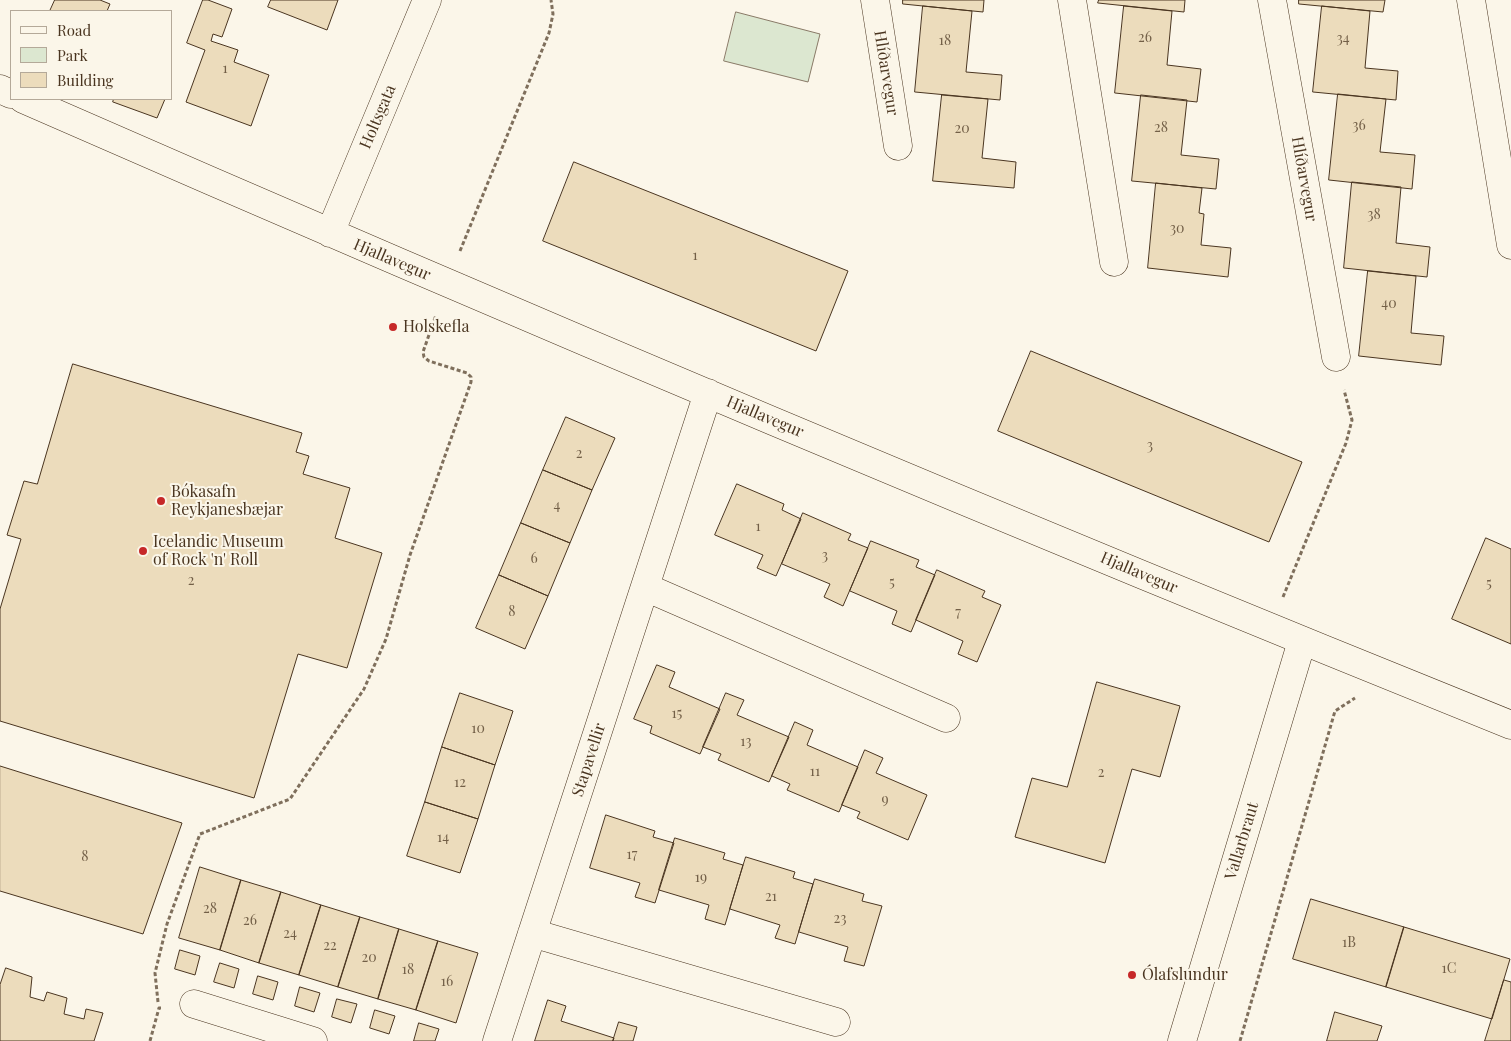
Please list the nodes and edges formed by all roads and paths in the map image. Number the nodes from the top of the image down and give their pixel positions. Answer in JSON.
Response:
{"nodes":[{"id":1,"x":427,"y":0,"type":"edge"},
{"id":2,"x":551,"y":0,"type":"edge"},
{"id":3,"x":875,"y":0,"type":"edge"},
{"id":4,"x":1072,"y":0,"type":"edge"},
{"id":5,"x":1272,"y":0,"type":"edge"},
{"id":6,"x":1471,"y":0,"type":"edge"},
{"id":7,"x":25,"y":100,"type":"edge"},
{"id":8,"x":898,"y":146,"type":"dead end"},
{"id":9,"x":330,"y":233,"type":"junction"},
{"id":10,"x":1511,"y":245,"type":"edge"},
{"id":11,"x":1114,"y":262,"type":"dead end"},
{"id":12,"x":447,"y":283,"type":"junction"},
{"id":13,"x":1336,"y":357,"type":"joint"},
{"id":14,"x":708,"y":393,"type":"junction"},
{"id":15,"x":645,"y":587,"type":"junction"},
{"id":16,"x":1271,"y":628,"type":"junction"},
{"id":17,"x":1302,"y":641,"type":"junction"},
{"id":18,"x":1375,"y":670,"type":"junction"},
{"id":19,"x":946,"y":718,"type":"dead end"},
{"id":20,"x":1511,"y":724,"type":"edge"},
{"id":21,"x":532,"y":933,"type":"junction"},
{"id":22,"x":194,"y":1004,"type":"dead end"},
{"id":23,"x":159,"y":1008,"type":"dead end"},
{"id":24,"x":836,"y":1022,"type":"dead end"},
{"id":25,"x":312,"y":1041,"type":"edge"},
{"id":26,"x":497,"y":1041,"type":"edge"},
{"id":27,"x":1182,"y":1041,"type":"edge"},
{"id":28,"x":1240,"y":1041,"type":"edge"}],
"edges":[{"from":1,"to":9,"type":"street","name":"Holtsgata"},
{"from":2,"to":12,"type":"path"},
{"from":3,"to":8,"type":"street","name":"Hlíðarvegur"},
{"from":4,"to":11,"type":"street"},
{"from":5,"to":13,"type":"street","name":"Hlíðarvegur"},
{"from":6,"to":10,"type":"street"},
{"from":7,"to":9,"type":"street","name":"Hjallavegur"},
{"from":9,"to":12,"type":"street","name":"Hjallavegur"},
{"from":12,"to":14,"type":"street","name":"Hjallavegur"},
{"from":12,"to":23,"type":"path"},
{"from":13,"to":16,"type":"path"},
{"from":14,"to":15,"type":"street","name":"Stapavellir"},
{"from":14,"to":16,"type":"street","name":"Hjallavegur"},
{"from":15,"to":19,"type":"street"},
{"from":15,"to":21,"type":"street","name":"Stapavellir"},
{"from":16,"to":17,"type":"street","name":"Hjallavegur"},
{"from":17,"to":18,"type":"street","name":"Hjallavegur"},
{"from":17,"to":27,"type":"street","name":"Vallarbraut"},
{"from":18,"to":20,"type":"street","name":"Hjallavegur"},
{"from":18,"to":28,"type":"path"},
{"from":21,"to":24,"type":"street"},
{"from":21,"to":26,"type":"street","name":"Stapavellir"},
{"from":22,"to":25,"type":"street"}]}
